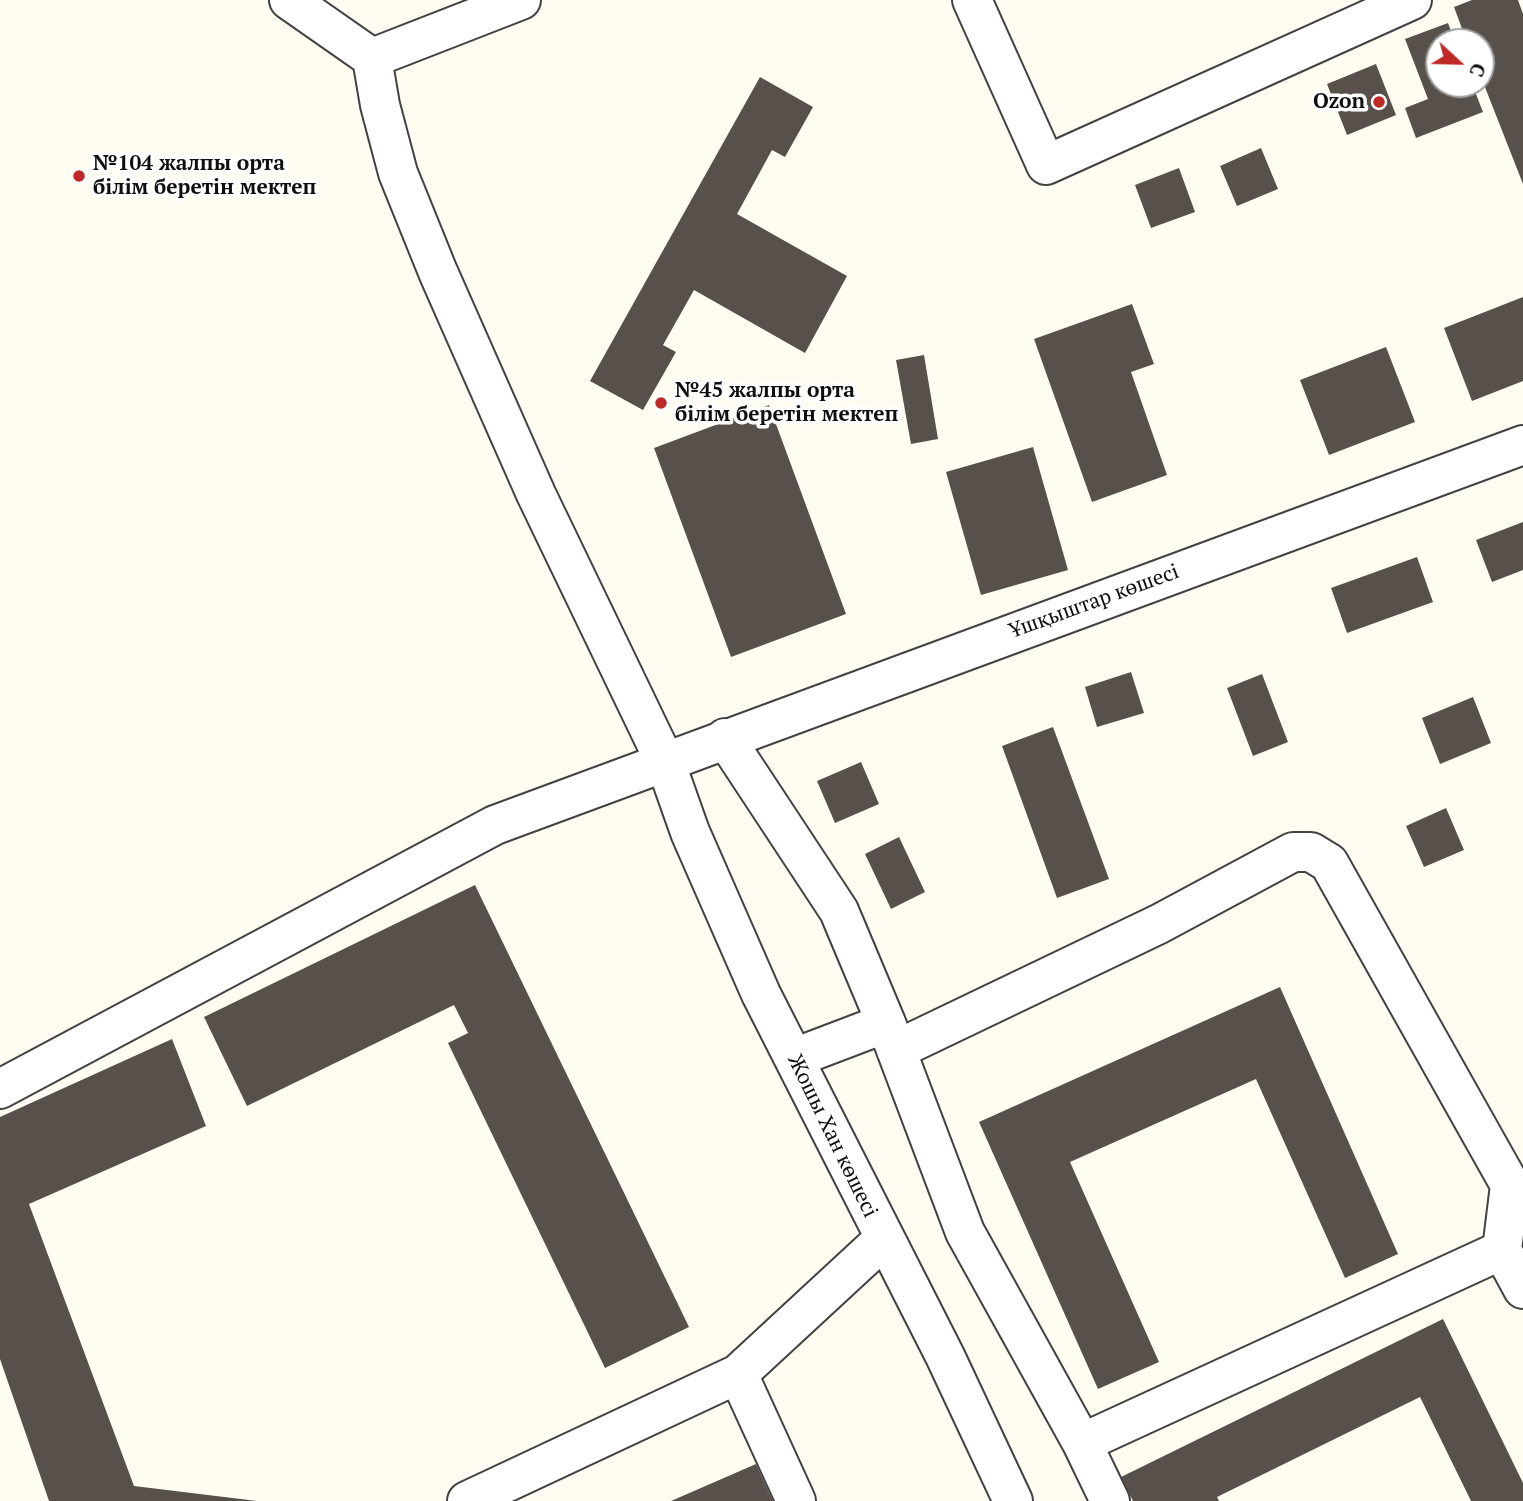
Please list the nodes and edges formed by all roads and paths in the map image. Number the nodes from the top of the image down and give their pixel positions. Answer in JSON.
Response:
{"nodes":[{"id":1,"x":289,"y":0,"type":"edge"},
{"id":2,"x":521,"y":0,"type":"edge"},
{"id":3,"x":972,"y":0,"type":"edge"},
{"id":4,"x":1412,"y":0,"type":"edge"},
{"id":5,"x":372,"y":58,"type":"junction"},
{"id":6,"x":1523,"y":444,"type":"edge"},
{"id":7,"x":725,"y":738,"type":"junction"},
{"id":8,"x":666,"y":764,"type":"junction"},
{"id":9,"x":891,"y":1037,"type":"junction"},
{"id":10,"x":794,"y":1058,"type":"junction"},
{"id":11,"x":0,"y":1089,"type":"edge"},
{"id":12,"x":884,"y":1239,"type":"junction"},
{"id":13,"x":1502,"y":1250,"type":"junction"},
{"id":14,"x":1523,"y":1289,"type":"edge"},
{"id":15,"x":738,"y":1374,"type":"junction"},
{"id":16,"x":1082,"y":1443,"type":"junction"},
{"id":17,"x":467,"y":1501,"type":"edge"},
{"id":18,"x":796,"y":1501,"type":"edge"},
{"id":19,"x":1013,"y":1501,"type":"edge"},
{"id":20,"x":1110,"y":1501,"type":"edge"}],
"edges":[{"from":1,"to":5,"type":"street"},
{"from":2,"to":5,"type":"street"},
{"from":3,"to":4,"type":"street"},
{"from":5,"to":8,"type":"street","name":"Жошы Хан көшесі"},
{"from":6,"to":7,"type":"street","name":"Ұшқыштар көшесі"},
{"from":7,"to":8,"type":"street","name":"Ұшқыштар көшесі"},
{"from":7,"to":9,"type":"street"},
{"from":8,"to":10,"type":"street","name":"Жошы Хан көшесі"},
{"from":8,"to":11,"type":"street","name":"Ұшқыштар көшесі"},
{"from":9,"to":10,"type":"street"},
{"from":9,"to":13,"type":"street"},
{"from":9,"to":16,"type":"street"},
{"from":10,"to":12,"type":"street","name":"Жошы Хан көшесі"},
{"from":12,"to":15,"type":"street"},
{"from":12,"to":19,"type":"street","name":"Жошы Хан көшесі"},
{"from":13,"to":14,"type":"street"},
{"from":13,"to":16,"type":"street"},
{"from":15,"to":17,"type":"street"},
{"from":15,"to":18,"type":"street"},
{"from":16,"to":20,"type":"street"}]}
